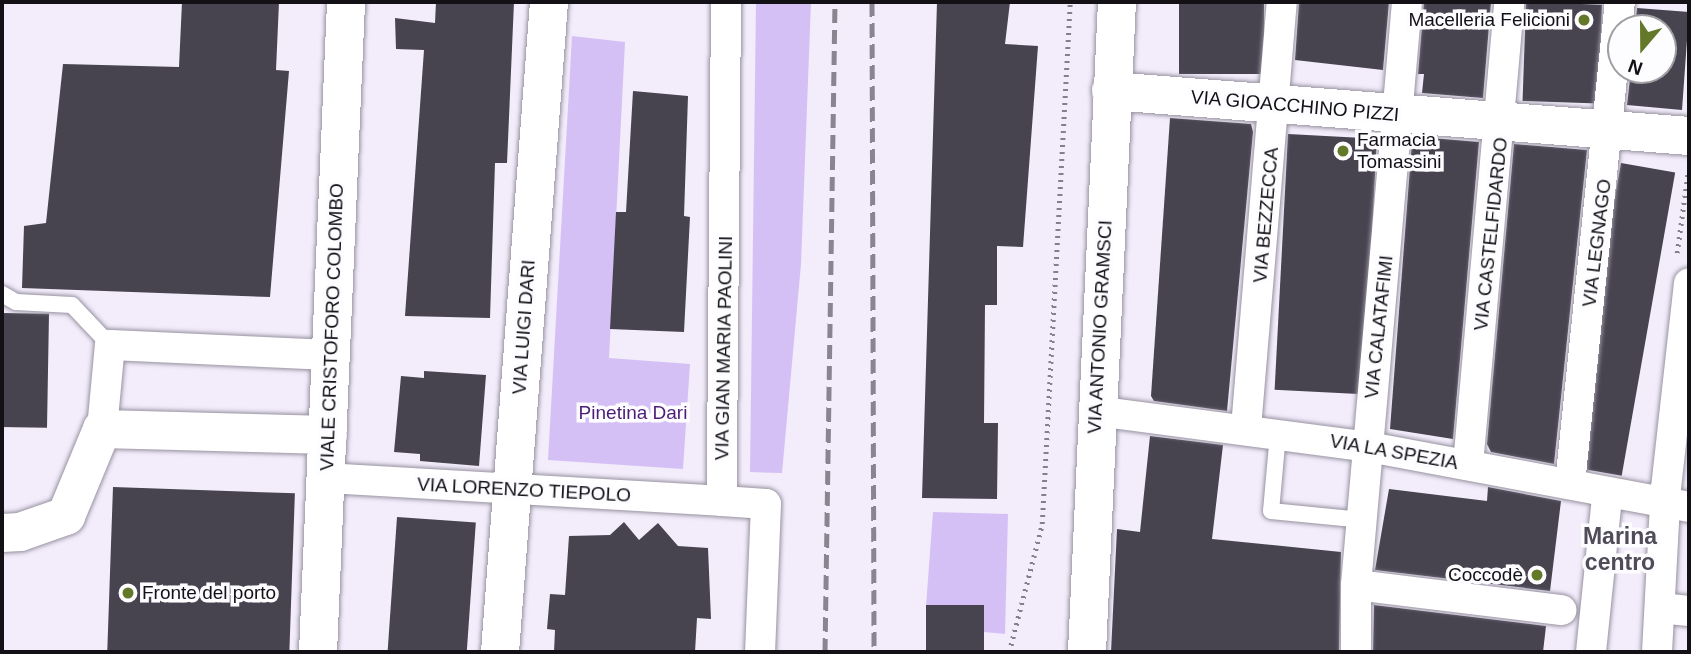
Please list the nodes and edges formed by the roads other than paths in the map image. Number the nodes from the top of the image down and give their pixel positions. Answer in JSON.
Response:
{"nodes":[{"id":1,"x":346,"y":2,"type":"edge"},
{"id":2,"x":549,"y":2,"type":"edge"},
{"id":3,"x":726,"y":2,"type":"edge"},
{"id":4,"x":1117,"y":2,"type":"edge"},
{"id":5,"x":1282,"y":2,"type":"edge"},
{"id":6,"x":1407,"y":2,"type":"edge"},
{"id":7,"x":1509,"y":2,"type":"edge"},
{"id":8,"x":1620,"y":2,"type":"edge"},
{"id":9,"x":1111,"y":91,"type":"junction"},
{"id":10,"x":1276,"y":104,"type":"junction"},
{"id":11,"x":1400,"y":115,"type":"junction"},
{"id":12,"x":1502,"y":121,"type":"junction"},
{"id":13,"x":1610,"y":130,"type":"junction"},
{"id":14,"x":1689,"y":136,"type":"edge"},
{"id":15,"x":1689,"y":283,"type":"edge"},
{"id":16,"x":2,"y":294,"type":"edge"},
{"id":17,"x":110,"y":345,"type":"junction"},
{"id":18,"x":331,"y":355,"type":"junction"},
{"id":19,"x":1096,"y":411,"type":"junction"},
{"id":20,"x":102,"y":429,"type":"junction"},
{"id":21,"x":1246,"y":429,"type":"junction"},
{"id":22,"x":1278,"y":433,"type":"junction"},
{"id":23,"x":328,"y":435,"type":"junction"},
{"id":24,"x":1369,"y":447,"type":"junction"},
{"id":25,"x":1468,"y":465,"type":"junction"},
{"id":26,"x":326,"y":478,"type":"junction"},
{"id":27,"x":1570,"y":484,"type":"junction"},
{"id":28,"x":511,"y":489,"type":"junction"},
{"id":29,"x":722,"y":501,"type":"junction"},
{"id":30,"x":1678,"y":505,"type":"edge"},
{"id":31,"x":1606,"y":507,"type":"dead end"},
{"id":32,"x":1362,"y":520,"type":"junction"},
{"id":33,"x":2,"y":533,"type":"edge"},
{"id":34,"x":1356,"y":585,"type":"junction"},
{"id":35,"x":1660,"y":608,"type":"junction"},
{"id":36,"x":1561,"y":610,"type":"dead end"},
{"id":37,"x":1689,"y":611,"type":"edge"},
{"id":38,"x":318,"y":652,"type":"edge"},
{"id":39,"x":500,"y":652,"type":"edge"},
{"id":40,"x":760,"y":652,"type":"edge"},
{"id":41,"x":1087,"y":652,"type":"edge"},
{"id":42,"x":1356,"y":652,"type":"edge"},
{"id":43,"x":1591,"y":652,"type":"edge"},
{"id":44,"x":1657,"y":652,"type":"edge"}],
"edges":[{"from":1,"to":18,"type":"street","name":"VIALE CRISTOFORO COLOMBO"},
{"from":2,"to":28,"type":"street","name":"VIA LUIGI DARI"},
{"from":3,"to":29,"type":"street","name":"VIA GIAN MARIA PAOLINI"},
{"from":4,"to":9,"type":"street","name":"VIA ANTONIO GRAMSCI"},
{"from":5,"to":10,"type":"street","name":"VIA BEZZECCA"},
{"from":6,"to":11,"type":"street","name":"VIA CALATAFIMI"},
{"from":7,"to":12,"type":"street","name":"VIA CASTELFIDARDO"},
{"from":8,"to":13,"type":"street","name":"VIA LEGNAGO"},
{"from":9,"to":10,"type":"street","name":"VIA GIOACCHINO PIZZI"},
{"from":9,"to":19,"type":"street","name":"VIA ANTONIO GRAMSCI"},
{"from":10,"to":11,"type":"street","name":"VIA GIOACCHINO PIZZI"},
{"from":10,"to":21,"type":"street","name":"VIA BEZZECCA"},
{"from":11,"to":12,"type":"street","name":"VIA GIOACCHINO PIZZI"},
{"from":11,"to":24,"type":"street","name":"VIA CALATAFIMI"},
{"from":12,"to":13,"type":"street","name":"VIA GIOACCHINO PIZZI"},
{"from":12,"to":25,"type":"street","name":"VIA CASTELFIDARDO"},
{"from":13,"to":14,"type":"street","name":"VIA GIOACCHINO PIZZI"},
{"from":13,"to":27,"type":"street","name":"VIA LEGNAGO"},
{"from":15,"to":30,"type":"street"},
{"from":16,"to":17,"type":"lane"},
{"from":17,"to":18,"type":"street"},
{"from":17,"to":20,"type":"street"},
{"from":18,"to":23,"type":"street","name":"VIALE CRISTOFORO COLOMBO"},
{"from":19,"to":21,"type":"street","name":"VIA LA SPEZIA"},
{"from":19,"to":41,"type":"street","name":"VIA ANTONIO GRAMSCI"},
{"from":20,"to":23,"type":"street"},
{"from":20,"to":33,"type":"street"},
{"from":21,"to":22,"type":"street","name":"VIA LA SPEZIA"},
{"from":22,"to":24,"type":"street","name":"VIA LA SPEZIA"},
{"from":22,"to":32,"type":"lane"},
{"from":23,"to":26,"type":"street","name":"VIALE CRISTOFORO COLOMBO"},
{"from":24,"to":25,"type":"street","name":"VIA LA SPEZIA"},
{"from":24,"to":32,"type":"street","name":"VIA CALATAFIMI"},
{"from":25,"to":27,"type":"street","name":"VIA LA SPEZIA"},
{"from":26,"to":28,"type":"street","name":"VIA LORENZO TIEPOLO"},
{"from":26,"to":38,"type":"street","name":"VIALE CRISTOFORO COLOMBO"},
{"from":27,"to":30,"type":"street","name":"VIA LA SPEZIA"},
{"from":28,"to":29,"type":"street","name":"VIA LORENZO TIEPOLO"},
{"from":28,"to":39,"type":"street","name":"VIA LUIGI DARI"},
{"from":29,"to":40,"type":"street"},
{"from":30,"to":35,"type":"street"},
{"from":31,"to":43,"type":"street"},
{"from":32,"to":34,"type":"street","name":"VIA CALATAFIMI"},
{"from":34,"to":36,"type":"street"},
{"from":34,"to":42,"type":"street","name":"VIA CALATAFIMI"},
{"from":35,"to":37,"type":"street"},
{"from":35,"to":44,"type":"street"}]}
